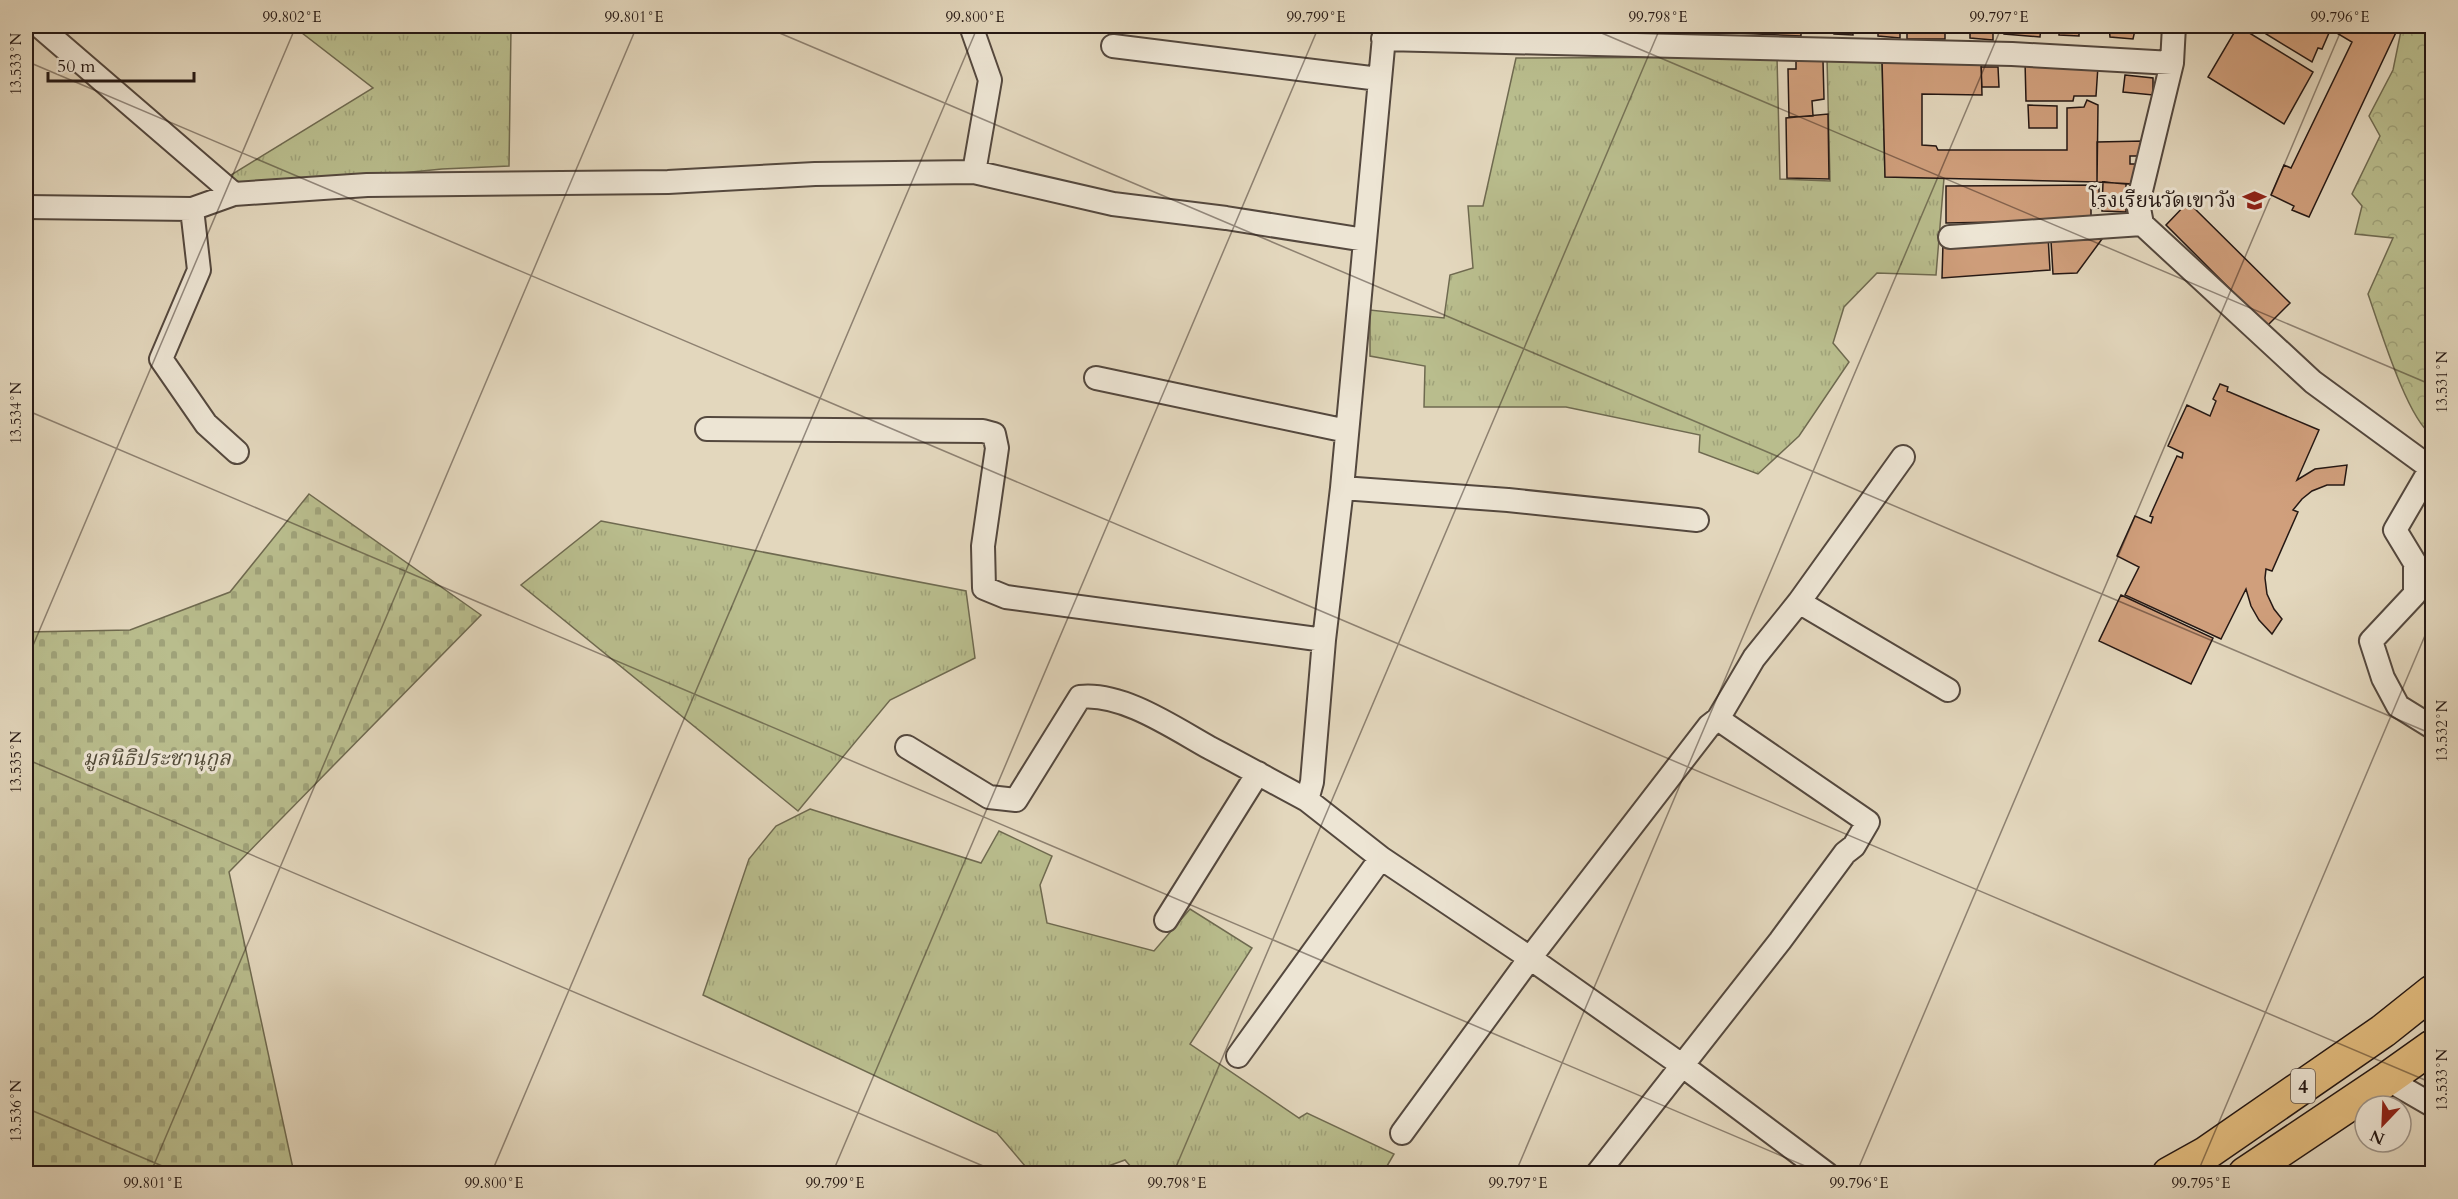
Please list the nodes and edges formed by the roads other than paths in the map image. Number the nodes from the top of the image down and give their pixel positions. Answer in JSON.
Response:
{"nodes":[{"id":1,"x":39,"y":26,"type":"edge"},
{"id":2,"x":971,"y":26,"type":"edge"},
{"id":3,"x":2174,"y":26,"type":"edge"},
{"id":4,"x":1384,"y":32,"type":"edge"},
{"id":5,"x":1113,"y":46,"type":"dead end"},
{"id":6,"x":2172,"y":63,"type":"junction"},
{"id":7,"x":1379,"y":79,"type":"junction"},
{"id":8,"x":974,"y":172,"type":"junction"},
{"id":9,"x":234,"y":194,"type":"junction"},
{"id":10,"x":26,"y":207,"type":"edge"},
{"id":11,"x":192,"y":209,"type":"junction"},
{"id":12,"x":2142,"y":224,"type":"junction"},
{"id":13,"x":1950,"y":237,"type":"dead end"},
{"id":14,"x":1365,"y":240,"type":"junction"},
{"id":15,"x":1096,"y":378,"type":"dead end"},
{"id":16,"x":706,"y":429,"type":"dead end"},
{"id":17,"x":1347,"y":431,"type":"junction"},
{"id":18,"x":237,"y":452,"type":"dead end"},
{"id":19,"x":1903,"y":457,"type":"dead end"},
{"id":20,"x":2432,"y":469,"type":"edge"},
{"id":21,"x":1342,"y":488,"type":"junction"},
{"id":22,"x":1697,"y":520,"type":"dead end"},
{"id":23,"x":1799,"y":602,"type":"junction"},
{"id":24,"x":1324,"y":640,"type":"junction"},
{"id":25,"x":1948,"y":690,"type":"dead end"},
{"id":26,"x":1718,"y":719,"type":"junction"},
{"id":27,"x":2433,"y":727,"type":"edge"},
{"id":28,"x":907,"y":747,"type":"dead end"},
{"id":29,"x":1258,"y":773,"type":"junction"},
{"id":30,"x":1307,"y":800,"type":"junction"},
{"id":31,"x":1381,"y":858,"type":"junction"},
{"id":32,"x":1166,"y":920,"type":"dead end"},
{"id":33,"x":1530,"y":958,"type":"junction"},
{"id":34,"x":2433,"y":992,"type":"edge"},
{"id":35,"x":2433,"y":1047,"type":"edge"},
{"id":36,"x":1239,"y":1056,"type":"dead end"},
{"id":37,"x":1683,"y":1066,"type":"junction"},
{"id":38,"x":2387,"y":1079,"type":"junction"},
{"id":39,"x":2433,"y":1105,"type":"edge"},
{"id":40,"x":1402,"y":1133,"type":"dead end"},
{"id":41,"x":1597,"y":1173,"type":"edge"},
{"id":42,"x":1827,"y":1173,"type":"edge"},
{"id":43,"x":2169,"y":1173,"type":"edge"},
{"id":44,"x":2245,"y":1173,"type":"edge"}],
"edges":[{"from":1,"to":9,"type":"street"},
{"from":2,"to":8,"type":"street"},
{"from":3,"to":6,"type":"street"},
{"from":4,"to":6,"type":"street"},
{"from":4,"to":7,"type":"street"},
{"from":5,"to":7,"type":"street"},
{"from":6,"to":12,"type":"street"},
{"from":7,"to":14,"type":"street"},
{"from":8,"to":9,"type":"street"},
{"from":8,"to":14,"type":"street"},
{"from":9,"to":11,"type":"street"},
{"from":10,"to":11,"type":"street"},
{"from":11,"to":18,"type":"street"},
{"from":12,"to":13,"type":"street"},
{"from":12,"to":20,"type":"street"},
{"from":14,"to":17,"type":"street"},
{"from":15,"to":17,"type":"street"},
{"from":16,"to":24,"type":"street"},
{"from":17,"to":21,"type":"street"},
{"from":19,"to":23,"type":"street"},
{"from":20,"to":27,"type":"street"},
{"from":21,"to":22,"type":"street"},
{"from":21,"to":24,"type":"street"},
{"from":23,"to":25,"type":"street"},
{"from":23,"to":26,"type":"street"},
{"from":24,"to":30,"type":"street"},
{"from":26,"to":33,"type":"street"},
{"from":26,"to":37,"type":"street"},
{"from":28,"to":29,"type":"street"},
{"from":29,"to":30,"type":"street"},
{"from":29,"to":32,"type":"street"},
{"from":30,"to":31,"type":"street"},
{"from":31,"to":33,"type":"street"},
{"from":31,"to":36,"type":"street"},
{"from":33,"to":37,"type":"street"},
{"from":33,"to":40,"type":"street"},
{"from":34,"to":43,"type":"highway","number":"4"},
{"from":35,"to":38,"type":"highway","number":"4"},
{"from":37,"to":41,"type":"street"},
{"from":37,"to":42,"type":"street"},
{"from":38,"to":39,"type":"street"},
{"from":38,"to":44,"type":"highway","number":"4"}]}
